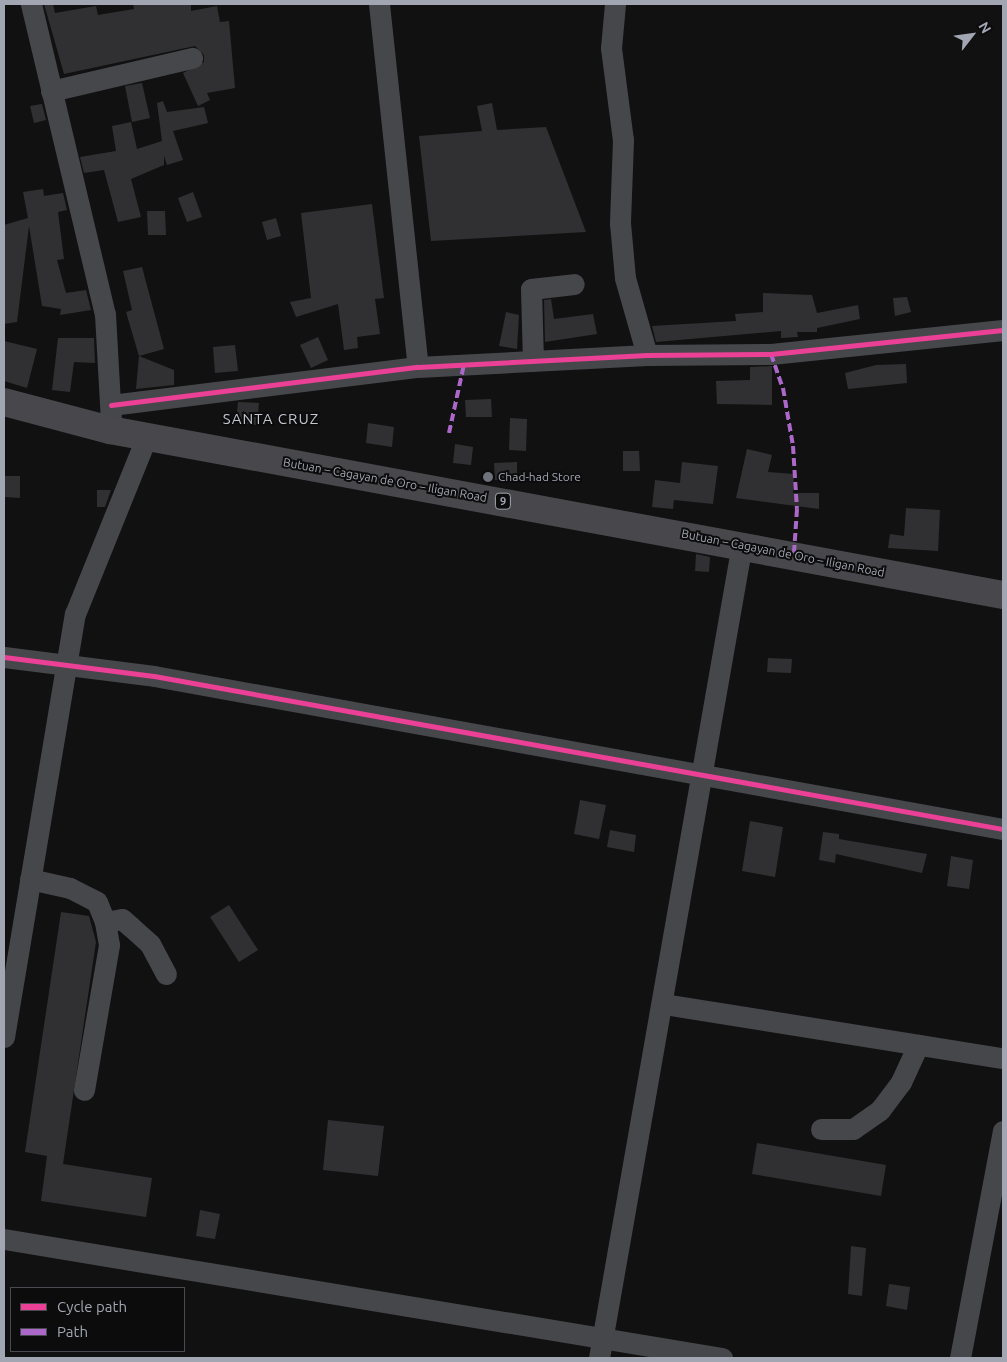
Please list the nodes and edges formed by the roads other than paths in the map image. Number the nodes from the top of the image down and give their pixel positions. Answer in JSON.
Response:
{"nodes":[{"id":1,"x":31,"y":4,"type":"edge"},
{"id":2,"x":379,"y":4,"type":"edge"},
{"id":3,"x":615,"y":4,"type":"edge"},
{"id":4,"x":192,"y":58,"type":"dead end"},
{"id":5,"x":51,"y":91,"type":"junction"},
{"id":6,"x":574,"y":284,"type":"dead end"},
{"id":7,"x":1003,"y":330,"type":"edge"},
{"id":8,"x":647,"y":355,"type":"junction"},
{"id":9,"x":533,"y":361,"type":"junction"},
{"id":10,"x":418,"y":367,"type":"junction"},
{"id":11,"x":4,"y":402,"type":"edge"},
{"id":12,"x":110,"y":418,"type":"junction"},
{"id":13,"x":147,"y":436,"type":"junction"},
{"id":14,"x":742,"y":544,"type":"junction"},
{"id":15,"x":1003,"y":595,"type":"edge"},
{"id":16,"x":4,"y":657,"type":"edge"},
{"id":17,"x":65,"y":666,"type":"junction"},
{"id":18,"x":702,"y":774,"type":"junction"},
{"id":19,"x":1003,"y":829,"type":"edge"},
{"id":20,"x":30,"y":879,"type":"junction"},
{"id":21,"x":14,"y":915,"type":"edge"},
{"id":22,"x":105,"y":922,"type":"junction"},
{"id":23,"x":166,"y":974,"type":"dead end"},
{"id":24,"x":664,"y":1004,"type":"junction"},
{"id":25,"x":4,"y":1037,"type":"edge"},
{"id":26,"x":918,"y":1045,"type":"junction"},
{"id":27,"x":1003,"y":1058,"type":"edge"},
{"id":28,"x":84,"y":1090,"type":"dead end"},
{"id":29,"x":821,"y":1129,"type":"dead end"},
{"id":30,"x":1003,"y":1131,"type":"edge"},
{"id":31,"x":4,"y":1239,"type":"edge"},
{"id":32,"x":604,"y":1336,"type":"junction"},
{"id":33,"x":599,"y":1358,"type":"edge"},
{"id":34,"x":722,"y":1358,"type":"edge"},
{"id":35,"x":960,"y":1358,"type":"edge"}],
"edges":[{"from":1,"to":5,"type":"street"},
{"from":2,"to":10,"type":"street"},
{"from":3,"to":8,"type":"street"},
{"from":4,"to":5,"type":"street"},
{"from":5,"to":12,"type":"street"},
{"from":6,"to":9,"type":"street"},
{"from":7,"to":8,"type":"street"},
{"from":8,"to":9,"type":"street"},
{"from":9,"to":10,"type":"street"},
{"from":10,"to":12,"type":"street"},
{"from":11,"to":12,"type":"highway","name":"Butuan – Cagayan de Oro – Iligan Road","number":"9"},
{"from":12,"to":13,"type":"highway","name":"Butuan – Cagayan de Oro – Iligan Road","number":"9"},
{"from":13,"to":14,"type":"highway","name":"Butuan – Cagayan de Oro – Iligan Road","number":"9"},
{"from":13,"to":17,"type":"street"},
{"from":14,"to":15,"type":"highway","name":"Butuan – Cagayan de Oro – Iligan Road","number":"9"},
{"from":14,"to":18,"type":"street"},
{"from":16,"to":17,"type":"street"},
{"from":17,"to":18,"type":"street"},
{"from":17,"to":20,"type":"street"},
{"from":18,"to":19,"type":"street"},
{"from":18,"to":24,"type":"street"},
{"from":20,"to":21,"type":"street"},
{"from":20,"to":22,"type":"street"},
{"from":21,"to":25,"type":"street"},
{"from":22,"to":23,"type":"street"},
{"from":22,"to":28,"type":"street"},
{"from":24,"to":26,"type":"street"},
{"from":24,"to":32,"type":"street"},
{"from":26,"to":27,"type":"street"},
{"from":26,"to":29,"type":"street"},
{"from":30,"to":35,"type":"street"},
{"from":31,"to":32,"type":"street"},
{"from":32,"to":33,"type":"street"},
{"from":32,"to":34,"type":"street"}]}
